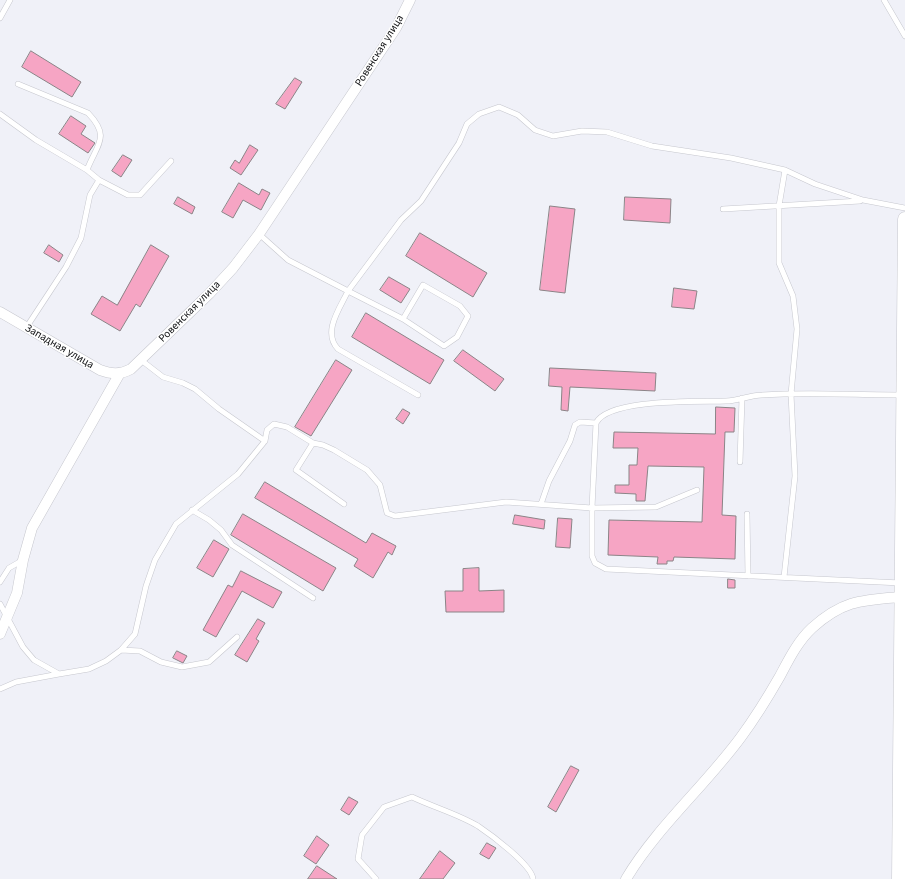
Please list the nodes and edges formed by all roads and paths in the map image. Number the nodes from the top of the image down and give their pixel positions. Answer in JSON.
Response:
{"nodes":[{"id":1,"x":10,"y":0,"type":"edge"},
{"id":2,"x":410,"y":0,"type":"edge"},
{"id":3,"x":884,"y":0,"type":"edge"},
{"id":4,"x":0,"y":18,"type":"edge"},
{"id":5,"x":905,"y":36,"type":"edge"},
{"id":6,"x":18,"y":84,"type":"dead end"},
{"id":7,"x":0,"y":114,"type":"edge"},
{"id":8,"x":172,"y":161,"type":"dead end"},
{"id":9,"x":87,"y":170,"type":"junction"},
{"id":10,"x":785,"y":170,"type":"junction"},
{"id":11,"x":99,"y":180,"type":"junction"},
{"id":12,"x":863,"y":200,"type":"junction"},
{"id":13,"x":779,"y":206,"type":"junction"},
{"id":14,"x":905,"y":208,"type":"edge"},
{"id":15,"x":723,"y":209,"type":"dead end"},
{"id":16,"x":905,"y":219,"type":"edge"},
{"id":17,"x":259,"y":234,"type":"junction"},
{"id":18,"x":348,"y":291,"type":"junction"},
{"id":19,"x":0,"y":312,"type":"edge"},
{"id":20,"x":403,"y":319,"type":"junction"},
{"id":21,"x":26,"y":328,"type":"junction"},
{"id":22,"x":141,"y":360,"type":"junction"},
{"id":23,"x":120,"y":374,"type":"junction"},
{"id":24,"x":791,"y":394,"type":"junction"},
{"id":25,"x":904,"y":395,"type":"edge"},
{"id":26,"x":418,"y":396,"type":"dead end"},
{"id":27,"x":742,"y":398,"type":"junction"},
{"id":28,"x":596,"y":423,"type":"junction"},
{"id":29,"x":265,"y":441,"type":"junction"},
{"id":30,"x":313,"y":443,"type":"junction"},
{"id":31,"x":740,"y":462,"type":"dead end"},
{"id":32,"x":697,"y":490,"type":"dead end"},
{"id":33,"x":344,"y":504,"type":"dead end"},
{"id":34,"x":541,"y":504,"type":"junction"},
{"id":35,"x":592,"y":508,"type":"junction"},
{"id":36,"x":192,"y":510,"type":"junction"},
{"id":37,"x":747,"y":514,"type":"dead end"},
{"id":38,"x":23,"y":560,"type":"junction"},
{"id":39,"x":748,"y":576,"type":"junction"},
{"id":40,"x":784,"y":577,"type":"junction"},
{"id":41,"x":0,"y":582,"type":"edge"},
{"id":42,"x":901,"y":582,"type":"junction"},
{"id":43,"x":901,"y":597,"type":"junction"},
{"id":44,"x":313,"y":598,"type":"dead end"},
{"id":45,"x":0,"y":604,"type":"edge"},
{"id":46,"x":7,"y":617,"type":"junction"},
{"id":47,"x":0,"y":634,"type":"edge"},
{"id":48,"x":237,"y":637,"type":"dead end"},
{"id":49,"x":121,"y":650,"type":"junction"},
{"id":50,"x":59,"y":674,"type":"junction"},
{"id":51,"x":0,"y":689,"type":"edge"},
{"id":52,"x":902,"y":830,"type":"edge"},
{"id":53,"x":376,"y":879,"type":"edge"},
{"id":54,"x":532,"y":879,"type":"edge"},
{"id":55,"x":626,"y":879,"type":"edge"},
{"id":56,"x":899,"y":879,"type":"edge"}],
"edges":[{"from":1,"to":4,"type":"lane"},
{"from":2,"to":17,"type":"street","name":"Ровенская улица"},
{"from":3,"to":5,"type":"lane"},
{"from":6,"to":9,"type":"lane"},
{"from":7,"to":9,"type":"lane"},
{"from":8,"to":11,"type":"lane"},
{"from":9,"to":11,"type":"lane"},
{"from":10,"to":12,"type":"lane"},
{"from":10,"to":13,"type":"lane"},
{"from":10,"to":18,"type":"lane"},
{"from":11,"to":21,"type":"lane"},
{"from":12,"to":13,"type":"lane"},
{"from":12,"to":14,"type":"lane"},
{"from":13,"to":15,"type":"lane"},
{"from":13,"to":24,"type":"lane"},
{"from":16,"to":25,"type":"main road"},
{"from":17,"to":18,"type":"lane"},
{"from":17,"to":22,"type":"street","name":"Ровенская улица"},
{"from":18,"to":20,"type":"lane"},
{"from":18,"to":26,"type":"lane"},
{"from":19,"to":21,"type":"street","name":"Западная улица"},
{"from":20,"to":20,"type":"lane"},
{"from":21,"to":23,"type":"street","name":"Западная улица"},
{"from":22,"to":23,"type":"street","name":"Ровенская улица"},
{"from":22,"to":29,"type":"lane"},
{"from":23,"to":38,"type":"street","name":"Ровенская улица"},
{"from":24,"to":25,"type":"lane"},
{"from":24,"to":27,"type":"lane"},
{"from":24,"to":40,"type":"lane"},
{"from":25,"to":42,"type":"main road"},
{"from":27,"to":28,"type":"lane"},
{"from":27,"to":31,"type":"lane"},
{"from":28,"to":34,"type":"lane"},
{"from":28,"to":35,"type":"lane"},
{"from":29,"to":30,"type":"lane"},
{"from":29,"to":36,"type":"lane"},
{"from":30,"to":33,"type":"lane"},
{"from":30,"to":34,"type":"lane"},
{"from":32,"to":35,"type":"lane"},
{"from":34,"to":35,"type":"lane"},
{"from":35,"to":39,"type":"lane"},
{"from":36,"to":44,"type":"lane"},
{"from":36,"to":49,"type":"lane"},
{"from":37,"to":39,"type":"lane"},
{"from":38,"to":41,"type":"lane"},
{"from":38,"to":46,"type":"street","name":"Ровенская улица"},
{"from":39,"to":40,"type":"lane"},
{"from":40,"to":42,"type":"lane"},
{"from":42,"to":43,"type":"main road"},
{"from":43,"to":52,"type":"main road"},
{"from":43,"to":55,"type":"street"},
{"from":45,"to":46,"type":"lane"},
{"from":46,"to":47,"type":"street","name":"Ровенская улица"},
{"from":46,"to":50,"type":"lane"},
{"from":48,"to":49,"type":"lane"},
{"from":49,"to":50,"type":"lane"},
{"from":50,"to":51,"type":"lane"},
{"from":52,"to":56,"type":"main road"},
{"from":53,"to":54,"type":"lane"}]}
